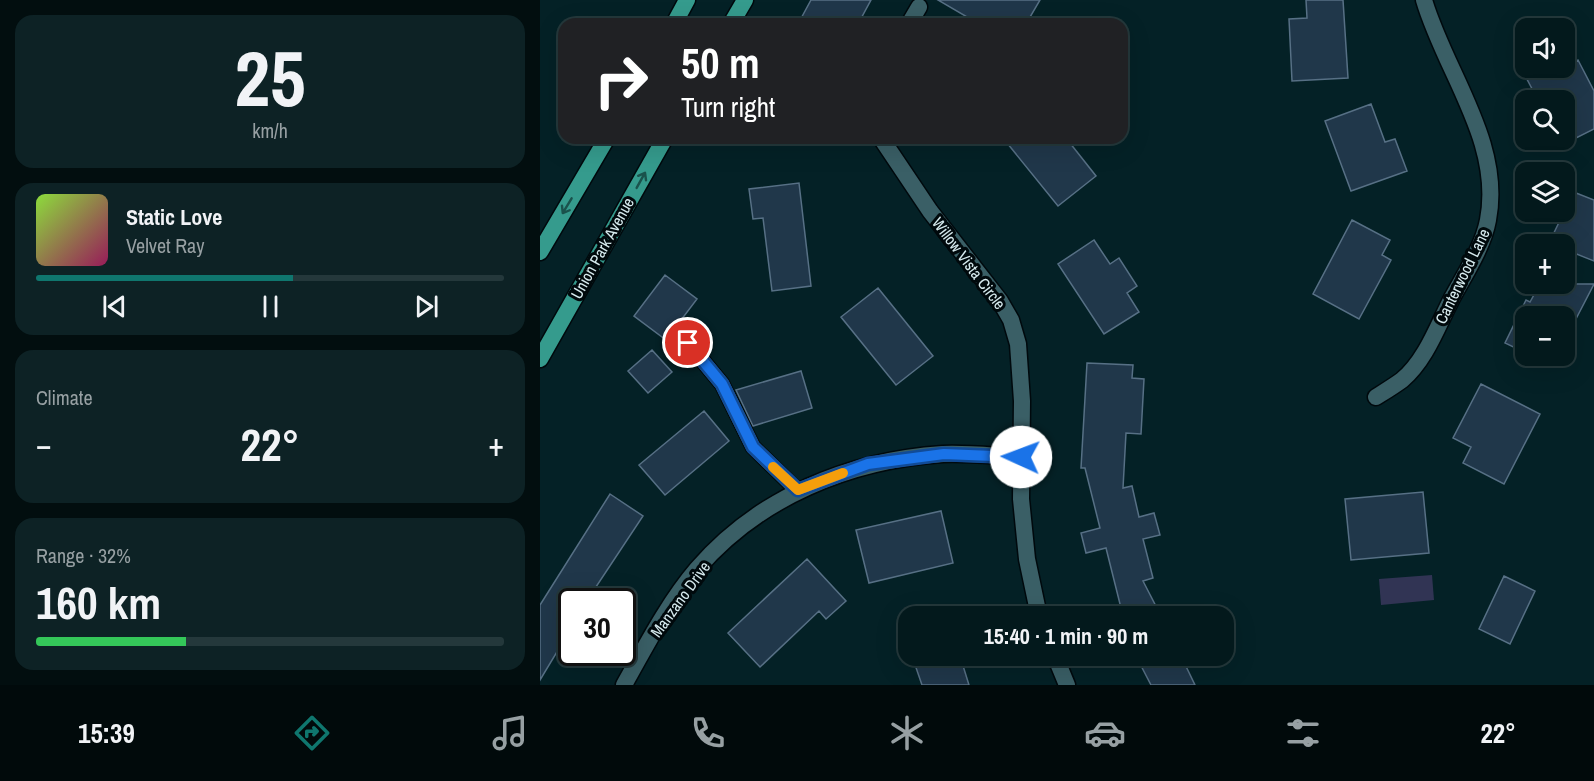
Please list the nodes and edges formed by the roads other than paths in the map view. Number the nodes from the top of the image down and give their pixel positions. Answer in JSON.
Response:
{"nodes":[{"id":1,"x":687,"y":0,"type":"edge"},
{"id":2,"x":745,"y":0,"type":"edge"},
{"id":3,"x":1424,"y":0,"type":"edge"},
{"id":4,"x":919,"y":7,"type":"dead end"},
{"id":5,"x":677,"y":18,"type":"edge"},
{"id":6,"x":734,"y":18,"type":"edge"},
{"id":7,"x":913,"y":18,"type":"edge"},
{"id":8,"x":603,"y":144,"type":"edge"},
{"id":9,"x":662,"y":144,"type":"edge"},
{"id":10,"x":885,"y":144,"type":"edge"},
{"id":11,"x":540,"y":252,"type":"edge"},
{"id":12,"x":688,"y":343,"type":"dead end"},
{"id":13,"x":540,"y":359,"type":"edge"},
{"id":14,"x":1376,"y":397,"type":"dead end"},
{"id":15,"x":1021,"y":457,"type":"junction"},
{"id":16,"x":798,"y":490,"type":"junction"},
{"id":17,"x":1037,"y":606,"type":"edge"},
{"id":18,"x":1058,"y":666,"type":"edge"},
{"id":19,"x":624,"y":685,"type":"edge"},
{"id":20,"x":1067,"y":685,"type":"edge"}],
"edges":[{"from":1,"to":5,"type":"main road"},
{"from":2,"to":6,"type":"main road"},
{"from":3,"to":14,"type":"street","name":"Canterwood Lane"},
{"from":4,"to":7,"type":"street"},
{"from":8,"to":11,"type":"main road","one_way":true},
{"from":13,"to":9,"type":"main road","name":"Union Park Avenue","one_way":true},
{"from":10,"to":15,"type":"street","name":"Willow Vista Circle"},
{"from":12,"to":16,"type":"lane"},
{"from":15,"to":16,"type":"street","name":"Manzano Drive"},
{"from":15,"to":17,"type":"street","name":"Willow Vista Circle"},
{"from":16,"to":19,"type":"street","name":"Manzano Drive"},
{"from":18,"to":20,"type":"street"}]}
